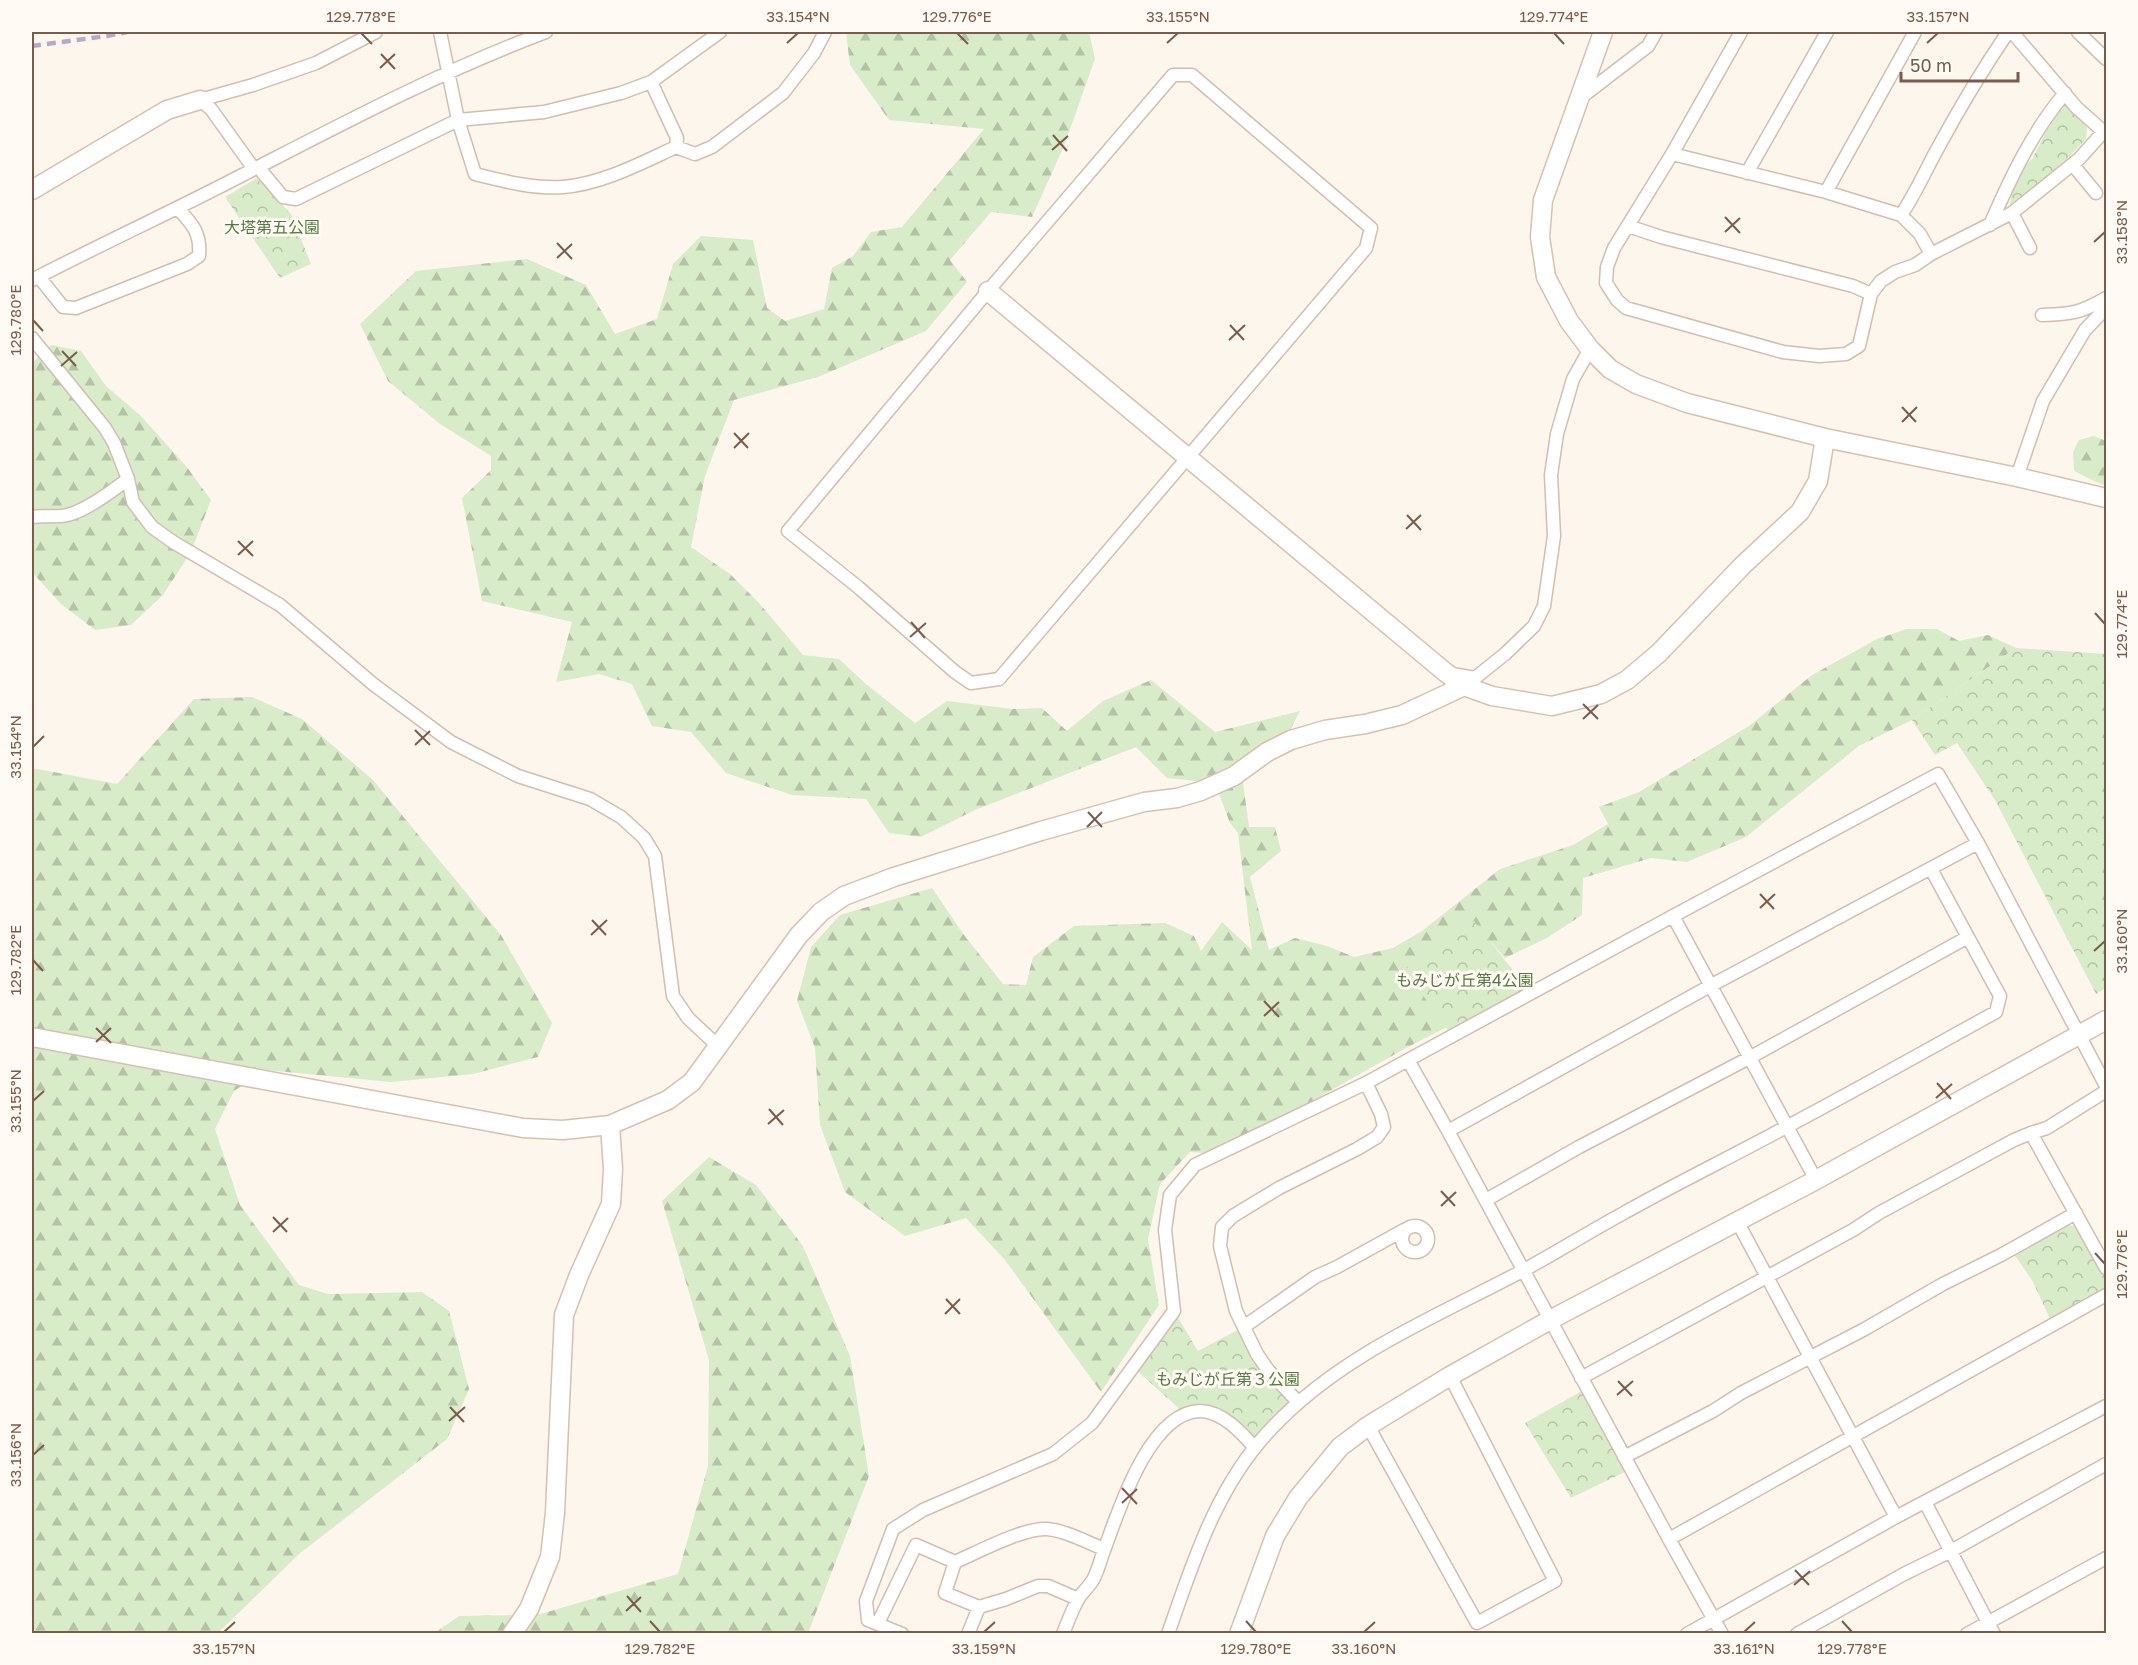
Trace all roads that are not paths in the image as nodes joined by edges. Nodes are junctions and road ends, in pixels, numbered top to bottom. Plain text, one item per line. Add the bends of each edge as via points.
1 (376, 32) edge
2 (440, 32) edge
3 (546, 32) edge
4 (720, 32) edge
5 (825, 32) edge
6 (1603, 32) edge
7 (1656, 32) edge
8 (1741, 32) edge
9 (1827, 32) edge
10 (1915, 32) edge
11 (2010, 32) edge
12 (2078, 32) edge
13 (2106, 58) edge
14 (448, 72) junction
15 (651, 82) junction
16 (2065, 93) junction
17 (200, 100) junction
18 (1577, 100) junction
19 (458, 120) junction
20 (2105, 130) edge
21 (676, 147) junction
22 (1672, 154) junction
23 (2073, 165) junction
24 (256, 168) junction
25 (1747, 173) junction
26 (32, 190) edge
27 (1826, 192) junction
28 (2096, 193) dead end
29 (178, 209) junction
30 (2012, 213) junction
31 (1901, 215) junction
32 (1990, 225) junction
33 (1628, 226) junction
34 (2030, 248) dead end
35 (1931, 254) junction
36 (35, 279) edge
37 (988, 291) junction
38 (1871, 294) junction
39 (2106, 298) edge
40 (2106, 308) edge
41 (2042, 315) dead end
42 (32, 338) edge
43 (1590, 349) junction
44 (1825, 438) junction
45 (1187, 457) junction
46 (2017, 477) junction
47 (128, 479) junction
48 (2106, 498) edge
49 (32, 517) edge
50 (1445, 672) junction
51 (1464, 686) junction
52 (1978, 843) junction
53 (1931, 869) junction
54 (1672, 915) junction
55 (1968, 937) junction
56 (1710, 986) junction
57 (2106, 1020) edge
58 (2081, 1035) junction
59 (32, 1037) edge
60 (718, 1046) junction
61 (1749, 1058) junction
62 (1408, 1060) junction
63 (1366, 1083) junction
64 (2106, 1086) edge
65 (2106, 1091) edge
66 (610, 1125) junction
67 (1787, 1127) junction
68 (1448, 1131) junction
69 (2031, 1133) junction
70 (1816, 1180) junction
71 (1486, 1200) junction
72 (2076, 1213) junction
73 (1737, 1221) junction
74 (1404, 1230) dead end
75 (2106, 1268) edge
76 (1523, 1270) junction
77 (1767, 1276) junction
78 (2106, 1295) edge
79 (1550, 1320) junction
80 (1245, 1326) junction
81 (1810, 1358) junction
82 (1450, 1376) junction
83 (1581, 1377) junction
84 (1298, 1402) junction
85 (2106, 1406) edge
86 (1368, 1426) junction
87 (1851, 1436) junction
88 (1256, 1448) junction
89 (1624, 1457) junction
90 (2106, 1464) edge
91 (1925, 1502) junction
92 (1896, 1517) junction
93 (1669, 1539) junction
94 (1104, 1549) junction
95 (1951, 1551) junction
96 (2106, 1558) edge
97 (955, 1562) junction
98 (1078, 1599) junction
99 (979, 1607) junction
100 (1714, 1618) junction
101 (1987, 1622) junction
102 (878, 1623) junction
103 (1480, 1628) edge
104 (512, 1634) edge
105 (902, 1634) edge
106 (968, 1634) edge
107 (1064, 1634) edge
108 (1168, 1634) edge
109 (1239, 1634) edge
110 (1687, 1634) edge
111 (1722, 1634) edge
112 (1797, 1634) edge
113 (1967, 1634) edge
114 (1994, 1634) edge

1 - 17 street via 316,63
2 - 14 street
3 - 14 street
4 - 15 street
5 - 21 street via 783,93 712,147 695,154
6 - 18 street
7 - 18 street via 1648,46
8 - 22 street
9 - 25 street
10 - 27 street
11 - 16 street
11 - 31 street via 1979,73
12 - 13 street
14 - 19 street
14 - 24 street
15 - 19 street via 544,112
15 - 21 street via 677,138
16 - 20 street
16 - 32 street via 2048,112 2010,179
17 - 24 street
17 - 26 street via 167,110
18 - 43 street via 1543,200 1540,237 1546,277 1569,321
19 - 21 street via 475,174 506,182 563,187 596,180
19 - 24 street via 296,199 283,197
20 - 23 street
22 - 25 street
22 - 33 street
23 - 28 street
23 - 30 street
24 - 29 street
25 - 27 street
27 - 31 street
29 - 36 street
29 - 36 street via 190,220 201,242 200,256 188,264 76,308 63,307
30 - 32 street
30 - 34 street
31 - 35 street via 1920,234
32 - 35 street
33 - 38 street
33 - 38 street via 1614,248 1606,283 1626,308 1783,352 1819,357 1846,354 1859,346
35 - 38 street via 1888,276
37 - 45 street
37 - 45 street via 1173,75 1192,75 1371,228 1366,248
37 - 45 street via 788,531 955,672 971,683 999,679
39 - 41 street via 2071,314
40 - 46 street via 2085,330 2043,401
42 - 47 street via 105,428
43 - 44 street via 1611,369 1636,384 1687,403
43 - 50 street via 1573,379 1557,434 1551,475 1554,536 1544,606 1534,626 1475,678
44 - 46 street
44 - 51 street via 1818,482 1800,512 1627,680 1601,694 1552,706 1492,696
45 - 50 street
46 - 48 street
47 - 49 street via 102,499 72,513
47 - 60 street via 134,502 153,527 280,605 373,684 451,742 518,776 590,799 621,817 644,838 655,856 672,996 688,1018
50 - 51 street
51 - 60 street via 1402,715 1291,740 1234,776 1201,791 1144,802 1041,831 844,896 799,935
52 - 53 street
52 - 54 street via 1938,774
52 - 58 street
53 - 55 street
53 - 56 street
54 - 56 street
54 - 62 street
55 - 61 street
55 - 67 street via 2000,996 1996,1012
56 - 61 street
56 - 68 street
57 - 58 street
58 - 64 street
58 - 70 street
59 - 66 street via 523,1128 563,1130
60 - 66 street via 692,1082 676,1094
61 - 67 street
61 - 71 street via 1579,1146
62 - 63 street
62 - 68 street
63 - 80 street via 1384,1127 1377,1137 1279,1188 1222,1227 1220,1246 1236,1311
63 - 102 street via 1195,1165 1170,1195 1166,1218 1174,1311 1092,1423 1053,1454 923,1510 893,1529 866,1601 868,1620
65 - 69 street via 2047,1128
66 - 104 street via 611,1204 564,1315 550,1557 529,1609
67 - 70 street
67 - 76 street
68 - 71 street
69 - 72 street
69 - 77 street
70 - 73 street
71 - 76 street
72 - 75 street
72 - 81 street
73 - 77 street
73 - 79 street
74 - 80 street via 1315,1277
76 - 79 street
76 - 84 street via 1360,1356
77 - 81 street
77 - 83 street
78 - 87 street
79 - 82 street
79 - 83 street
80 - 84 street via 1257,1354
81 - 87 street
81 - 89 street
82 - 86 street
82 - 103 street via 1555,1581
83 - 89 street
84 - 88 street
85 - 91 street
86 - 103 street
86 - 109 street via 1340,1447 1298,1498 1275,1536
87 - 92 street
87 - 93 street
88 - 94 street via 1220,1416 1201,1411 1185,1414 1165,1427 1124,1497
88 - 108 street via 1220,1503 1196,1553
89 - 93 street
90 - 95 street
91 - 92 street
91 - 95 street
92 - 100 street
93 - 100 street
94 - 97 street via 1045,1528
94 - 98 street via 1094,1579
95 - 101 street
95 - 112 street
96 - 101 street
97 - 99 street via 945,1593
97 - 102 street via 916,1545
98 - 99 street via 1048,1586 1038,1586
98 - 107 street
99 - 106 street
100 - 110 street
100 - 111 street
101 - 113 street
101 - 114 street
102 - 105 street

